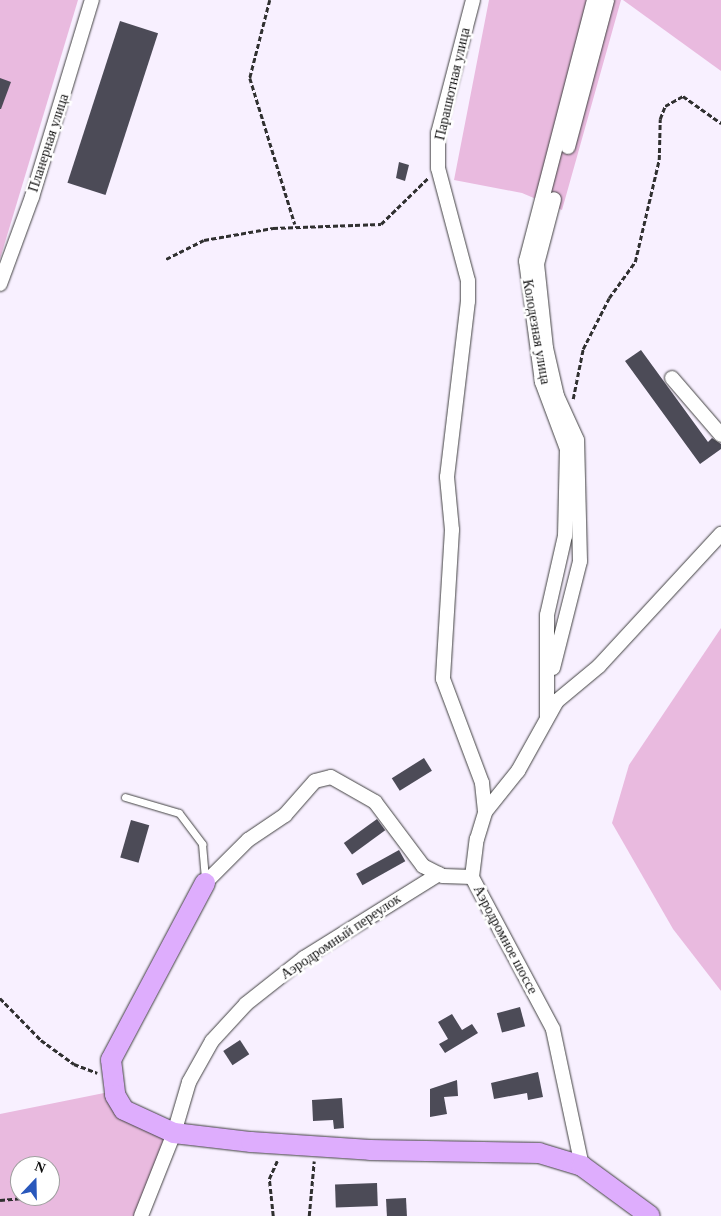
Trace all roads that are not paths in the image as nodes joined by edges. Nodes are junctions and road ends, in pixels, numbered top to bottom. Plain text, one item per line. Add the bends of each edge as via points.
1 (92, 0) edge
2 (473, 0) edge
3 (594, 0) edge
4 (607, 0) edge
5 (0, 284) edge
6 (672, 378) dead end
7 (721, 435) edge
8 (721, 534) edge
9 (557, 701) junction
10 (547, 726) junction
11 (125, 797) dead end
12 (485, 812) junction
13 (439, 874) junction
14 (472, 877) junction
15 (205, 883) junction
16 (174, 1133) junction
17 (582, 1166) junction
18 (141, 1216) edge
19 (650, 1216) edge

1 - 5 street, Планерная улица via 32,197
2 - 12 street, Парашютная улица via 438,133 438,168 468,281 447,477 452,530 443,679 482,783
3 - 10 street, Колодезная улица via 526,262 542,382 567,450 566,536 547,615
4 - 9 street, Колодезная улица via 537,264 546,348 558,396 577,440 580,561 552,667
6 - 7 street
8 - 9 street, Аэродромное шоссе via 599,666
9 - 10 street, Аэродромное шоссе
10 - 12 street, Аэродромное шоссе
11 - 15 lane via 179,813 202,844
12 - 14 street, Аэродромное шоссе
13 - 14 street
13 - 15 street via 423,866 375,802 331,777 309,786 285,815 248,840
13 - 16 street, Аэродромный переулок via 304,958 246,1004 212,1041 189,1082
14 - 17 street, Аэродромное шоссе via 553,1030
15 - 16 street via 118,1044 110,1078 124,1110
16 - 17 street via 333,1148 508,1150 539,1153
16 - 18 street, Аэродромный переулок
17 - 19 street

